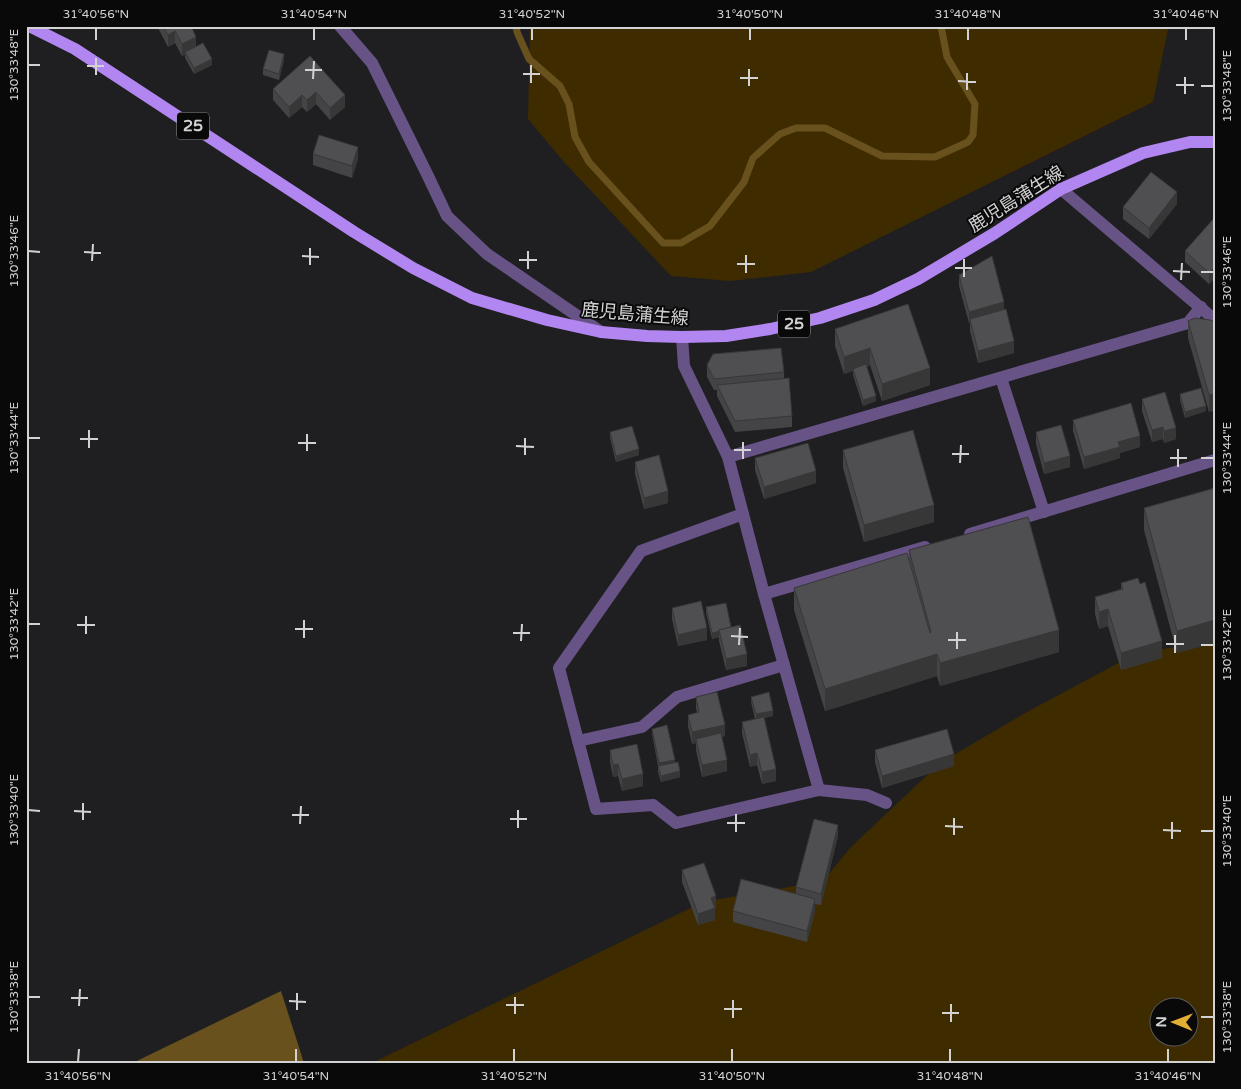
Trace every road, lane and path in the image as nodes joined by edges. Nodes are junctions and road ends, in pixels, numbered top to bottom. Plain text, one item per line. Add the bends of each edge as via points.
1 (28, 26) edge
2 (340, 26) edge
3 (1215, 142) edge
4 (1061, 189) junction
5 (1201, 307) junction
6 (1215, 320) edge
7 (601, 332) junction
8 (682, 337) junction
9 (1001, 378) junction
10 (728, 457) junction
11 (1215, 460) edge
12 (1044, 512) junction
13 (743, 514) junction
14 (960, 536) edge
15 (932, 545) edge
16 (764, 594) junction
17 (784, 665) junction
18 (578, 741) junction
19 (819, 790) junction
20 (886, 803) dead end

1 - 7 main road, 鹿児島蒲生線 / 25 via 74,49 413,268 472,298
2 - 7 street via 372,63 446,216 487,254
3 - 4 main road, 鹿児島蒲生線 / 25 via 1190,142 1143,153
4 - 5 street
4 - 8 main road, 鹿児島蒲生線 / 25 via 918,279 874,300 820,318 770,329 726,336
5 - 6 street
5 - 9 street via 1188,323
7 - 8 main road, 鹿児島蒲生線 / 25
8 - 10 street via 684,366
9 - 10 street
9 - 12 street
10 - 13 street
11 - 12 street
12 - 14 street
13 - 16 street
13 - 18 street via 641,551 559,668
15 - 16 street
16 - 17 street
17 - 18 street via 677,697 642,727
17 - 19 street
18 - 19 street via 596,809 653,805 676,823
19 - 20 street via 867,795

